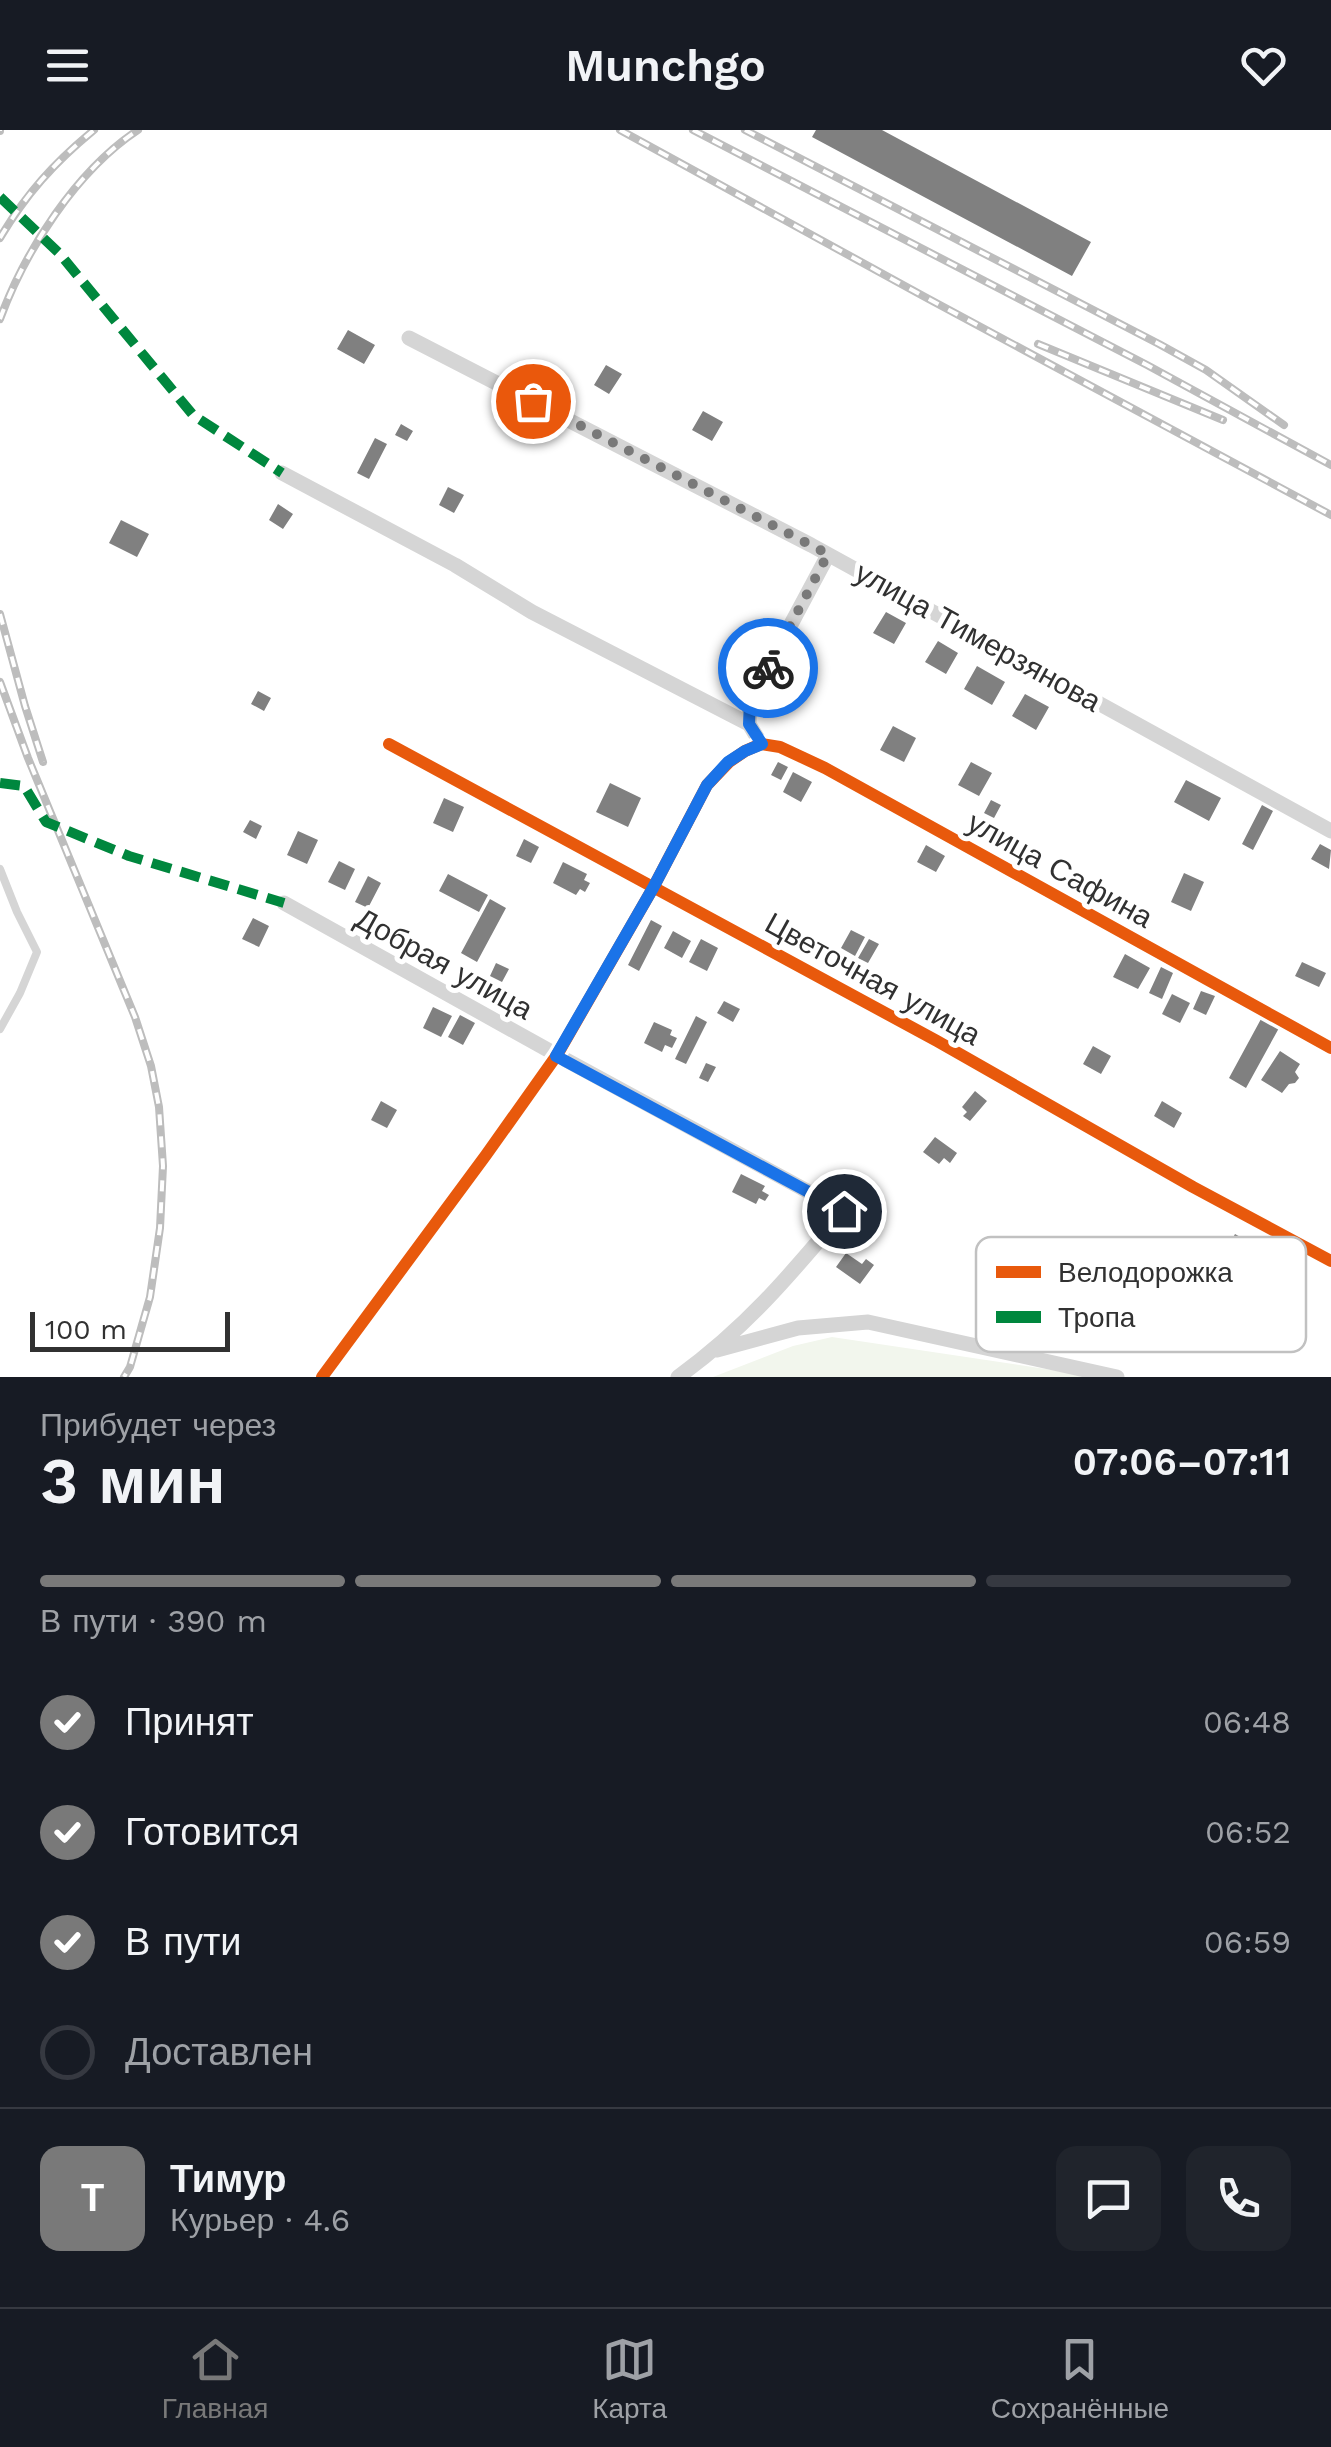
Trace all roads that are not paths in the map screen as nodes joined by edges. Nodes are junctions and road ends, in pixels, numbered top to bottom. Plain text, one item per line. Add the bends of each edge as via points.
1 (410, 338) dead end
2 (282, 473) dead end
3 (828, 554) junction
4 (749, 724) junction
5 (388, 744) dead end
6 (762, 744) junction
7 (1331, 831) edge
8 (0, 868) edge
9 (653, 888) junction
10 (284, 904) dead end
11 (0, 1030) edge
12 (1331, 1048) edge
13 (556, 1056) junction
14 (1287, 1237) edge
15 (1306, 1247) edge
16 (1331, 1261) edge
17 (976, 1346) edge
18 (714, 1352) junction
19 (1004, 1352) edge
20 (322, 1377) edge
21 (678, 1377) edge
22 (1117, 1377) edge

1 - 3 street, улица Тимерзянова
2 - 4 street
3 - 4 street via 750,701
3 - 7 street, улица Тимерзянова
4 - 6 street
5 - 9 street, Цветочная улица
6 - 9 street via 728,762 707,785
6 - 12 street, улица Сафина via 825,768
8 - 11 lane via 37,952
9 - 13 street
9 - 14 street, Цветочная улица
10 - 13 street, Добрая улица
13 - 18 street, Добрая улица via 844,1211
13 - 20 street
15 - 16 street, Цветочная улица
17 - 18 street via 868,1322 798,1328
18 - 21 street
19 - 22 street

